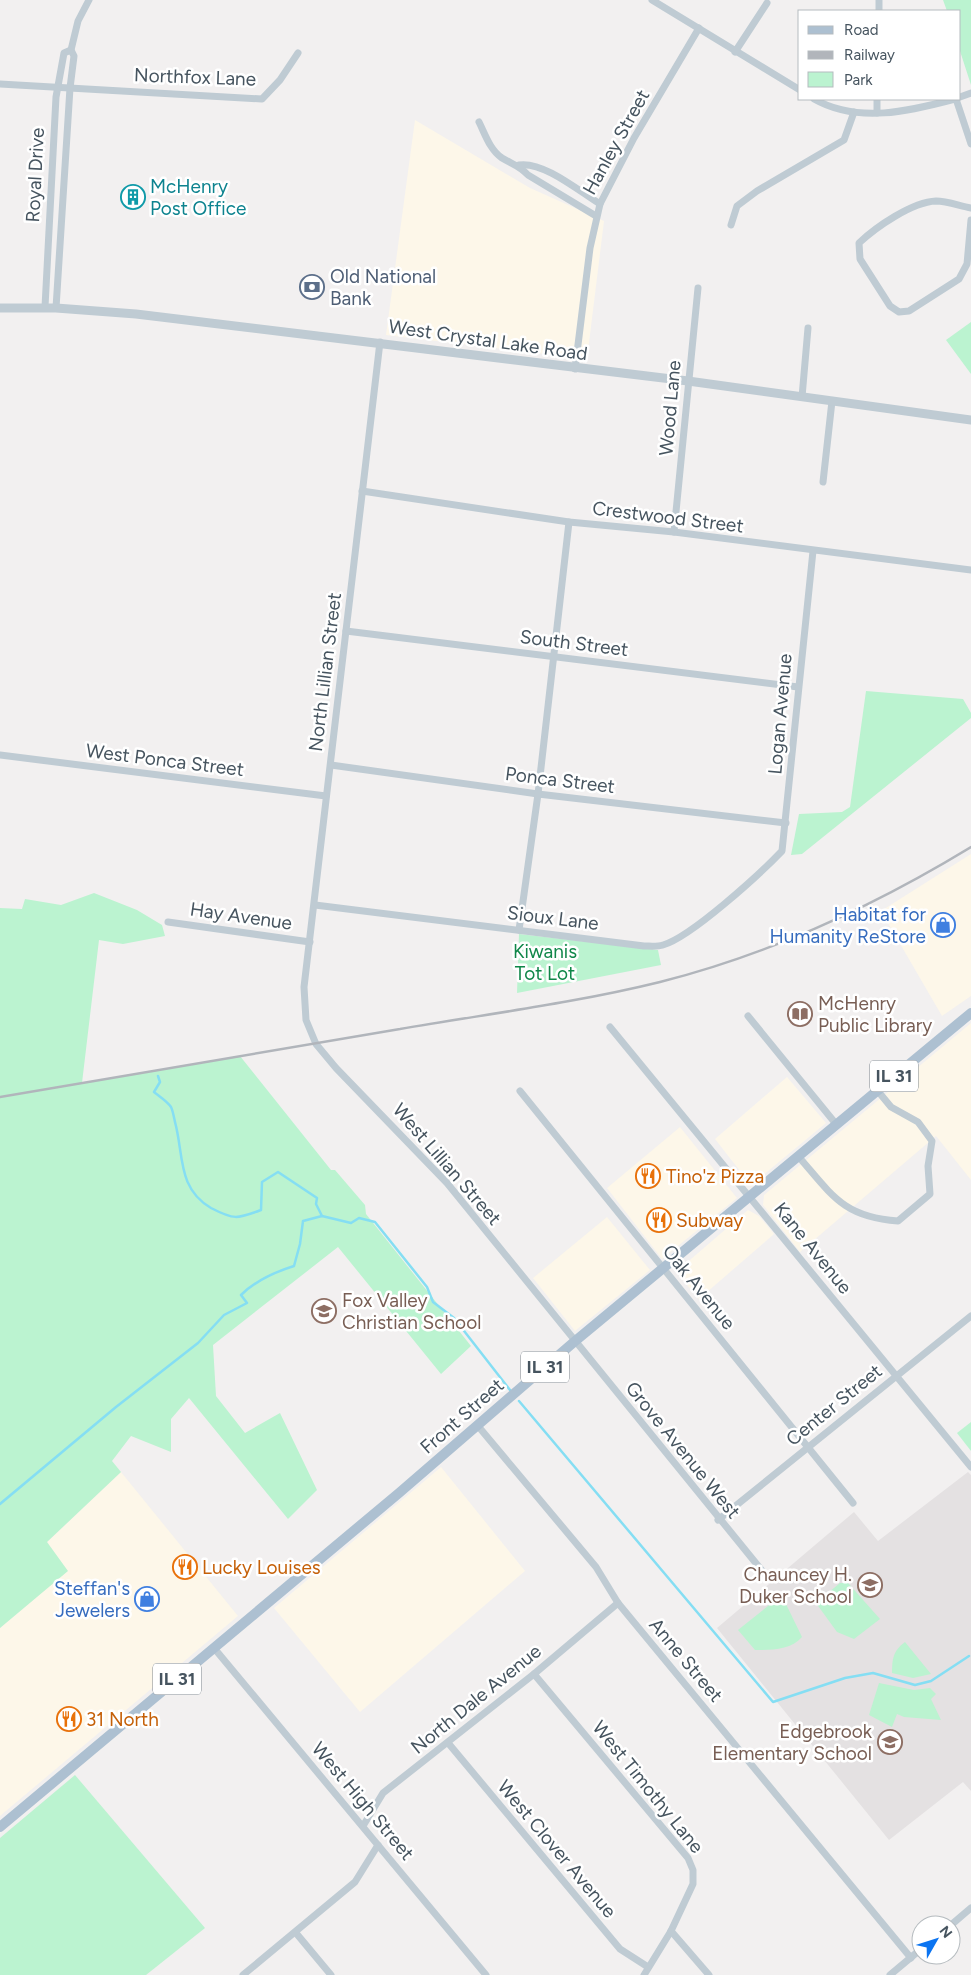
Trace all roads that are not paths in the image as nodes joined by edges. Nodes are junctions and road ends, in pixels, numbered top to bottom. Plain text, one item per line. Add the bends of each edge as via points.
1 (90, 0) edge
2 (652, 0) edge
3 (767, 4) dead end
4 (700, 28) junction
5 (71, 50) junction
6 (735, 52) junction
7 (298, 53) dead end
8 (0, 84) edge
9 (57, 87) junction
10 (70, 88) junction
11 (798, 89) edge
12 (817, 100) edge
13 (877, 100) edge
14 (951, 100) edge
15 (955, 100) edge
16 (854, 112) junction
17 (877, 113) junction
18 (479, 122) dead end
19 (971, 144) edge
20 (519, 166) junction
21 (600, 204) junction
22 (971, 208) edge
23 (596, 216) junction
24 (971, 220) edge
25 (731, 225) dead end
26 (698, 288) dead end
27 (45, 307) junction
28 (0, 308) edge
29 (56, 308) junction
30 (808, 328) dead end
31 (380, 342) junction
32 (576, 369) junction
33 (688, 381) junction
34 (802, 397) junction
35 (832, 402) junction
36 (971, 420) edge
37 (823, 482) dead end
38 (362, 491) junction
39 (569, 522) junction
40 (674, 532) junction
41 (813, 551) junction
42 (971, 570) edge
43 (346, 631) junction
44 (553, 656) junction
45 (798, 687) junction
46 (0, 756) edge
47 (331, 766) junction
48 (538, 794) junction
49 (326, 796) junction
50 (786, 823) junction
51 (762, 871) joint
52 (315, 905) junction
53 (168, 922) dead end
54 (520, 930) junction
55 (310, 942) junction
56 (304, 1005) joint
57 (971, 1013) edge
58 (748, 1016) dead end
59 (610, 1027) dead end
60 (877, 1090) junction
61 (520, 1091) dead end
62 (836, 1124) junction
63 (798, 1156) junction
64 (749, 1197) junction
65 (663, 1268) junction
66 (971, 1316) edge
67 (574, 1342) junction
68 (896, 1376) junction
69 (478, 1426) junction
70 (808, 1448) junction
71 (971, 1467) edge
72 (853, 1503) dead end
73 (718, 1520) junction
74 (768, 1578) dead end
75 (618, 1603) junction
76 (214, 1648) junction
77 (534, 1674) junction
78 (448, 1744) junction
79 (363, 1826) junction
80 (0, 1827) edge
81 (378, 1845) junction
82 (971, 1908) edge
83 (961, 1916) edge
84 (671, 1931) junction
85 (296, 1932) junction
86 (911, 1958) joint
87 (648, 1967) junction
88 (242, 1975) edge
89 (331, 1975) edge
90 (486, 1975) edge
91 (644, 1975) edge
92 (709, 1975) edge
93 (890, 1975) edge

1 - 5 street, Royal Drive via 78,21
2 - 4 street
3 - 6 street
4 - 6 street
4 - 21 street, Hanley Street via 634,138
5 - 9 street, Royal Drive via 64,53
5 - 10 street, Royal Drive via 74,56
6 - 11 street
7 - 10 street, Northfox Lane via 262,99
8 - 9 street
9 - 10 street
9 - 27 street, Royal Drive
10 - 29 street, Royal Drive
12 - 16 street
13 - 17 street
14 - 17 street via 907,112
15 - 19 street
16 - 17 street
16 - 25 street via 844,140 737,206
18 - 20 street via 490,145 501,158
20 - 21 street via 528,164 542,168
20 - 23 street via 528,175
21 - 23 street, Hanley Street
22 - 24 street via 936,201 915,206 859,242 860,259 890,306 899,312 909,311 959,279 966,264
23 - 32 street, Hanley Street
26 - 33 street, Wood Lane
27 - 28 street, West Crystal Lake Road
27 - 29 street, West Crystal Lake Road
29 - 31 street, West Crystal Lake Road
30 - 34 street
31 - 32 street, West Crystal Lake Road
31 - 38 street, North Lillian Street
32 - 33 street, West Crystal Lake Road
33 - 34 street, West Crystal Lake Road
33 - 40 street, Wood Lane
34 - 35 street, West Crystal Lake Road
35 - 36 street, West Crystal Lake Road
35 - 37 street
38 - 39 street, Crestwood Street
38 - 43 street, North Lillian Street
39 - 40 street, Crestwood Street
39 - 44 street
40 - 41 street, Crestwood Street
41 - 42 street, Crestwood Street
41 - 45 street, Logan Avenue
43 - 44 street, South Street
43 - 47 street, North Lillian Street
44 - 45 street, South Street
44 - 48 street
45 - 50 street, Logan Avenue
46 - 49 street, West Ponca Street
47 - 48 street, Ponca Street
47 - 49 street, North Lillian Street
48 - 50 street, Ponca Street
48 - 54 street
49 - 52 street, North Lillian Street
50 - 51 street, Logan Avenue via 782,851
51 - 54 street, Sioux Lane via 688,932 663,945 644,946
52 - 54 street, Sioux Lane
52 - 55 street, North Lillian Street
53 - 55 street, Hay Avenue
55 - 56 street, North Lillian Street
56 - 67 street, West Lillian Street via 316,1044 447,1183
57 - 60 main road, Front Street / IL 31
58 - 62 street
59 - 64 street, Kane Avenue
60 - 62 main road, Front Street / IL 31
60 - 63 street via 891,1107 918,1122 932,1141 928,1166 930,1194 898,1221 873,1219 840,1204
61 - 65 street, Oak Avenue
62 - 63 main road, Front Street / IL 31
63 - 64 main road, Front Street / IL 31
64 - 65 main road, Front Street / IL 31
64 - 68 street, Kane Avenue
65 - 67 main road, Front Street / IL 31
65 - 70 street, Oak Avenue
66 - 68 street, Center Street
67 - 69 main road, Front Street / IL 31
67 - 73 street, Grove Avenue West
68 - 70 street, Center Street
68 - 71 street, Kane Avenue
69 - 75 street, Anne Street via 596,1566
69 - 76 main road, Front Street / IL 31
70 - 72 street, Oak Avenue
70 - 73 street, Center Street
73 - 74 street, Grove Avenue West
75 - 77 street, North Dale Avenue
75 - 86 street, Anne Street
76 - 79 street, West High Street
76 - 80 main road, Front Street / IL 31
77 - 78 street, North Dale Avenue
77 - 84 street, West Timothy Lane via 688,1858 693,1870 693,1884
78 - 79 street, North Dale Avenue via 383,1793
78 - 87 street, West Clover Avenue via 620,1949
79 - 81 street, West High Street
81 - 85 street via 355,1882
81 - 90 street, West High Street
82 - 83 street
84 - 87 street, West Timothy Lane
84 - 92 street
85 - 88 street
85 - 89 street
86 - 93 street
87 - 91 street, West Timothy Lane

